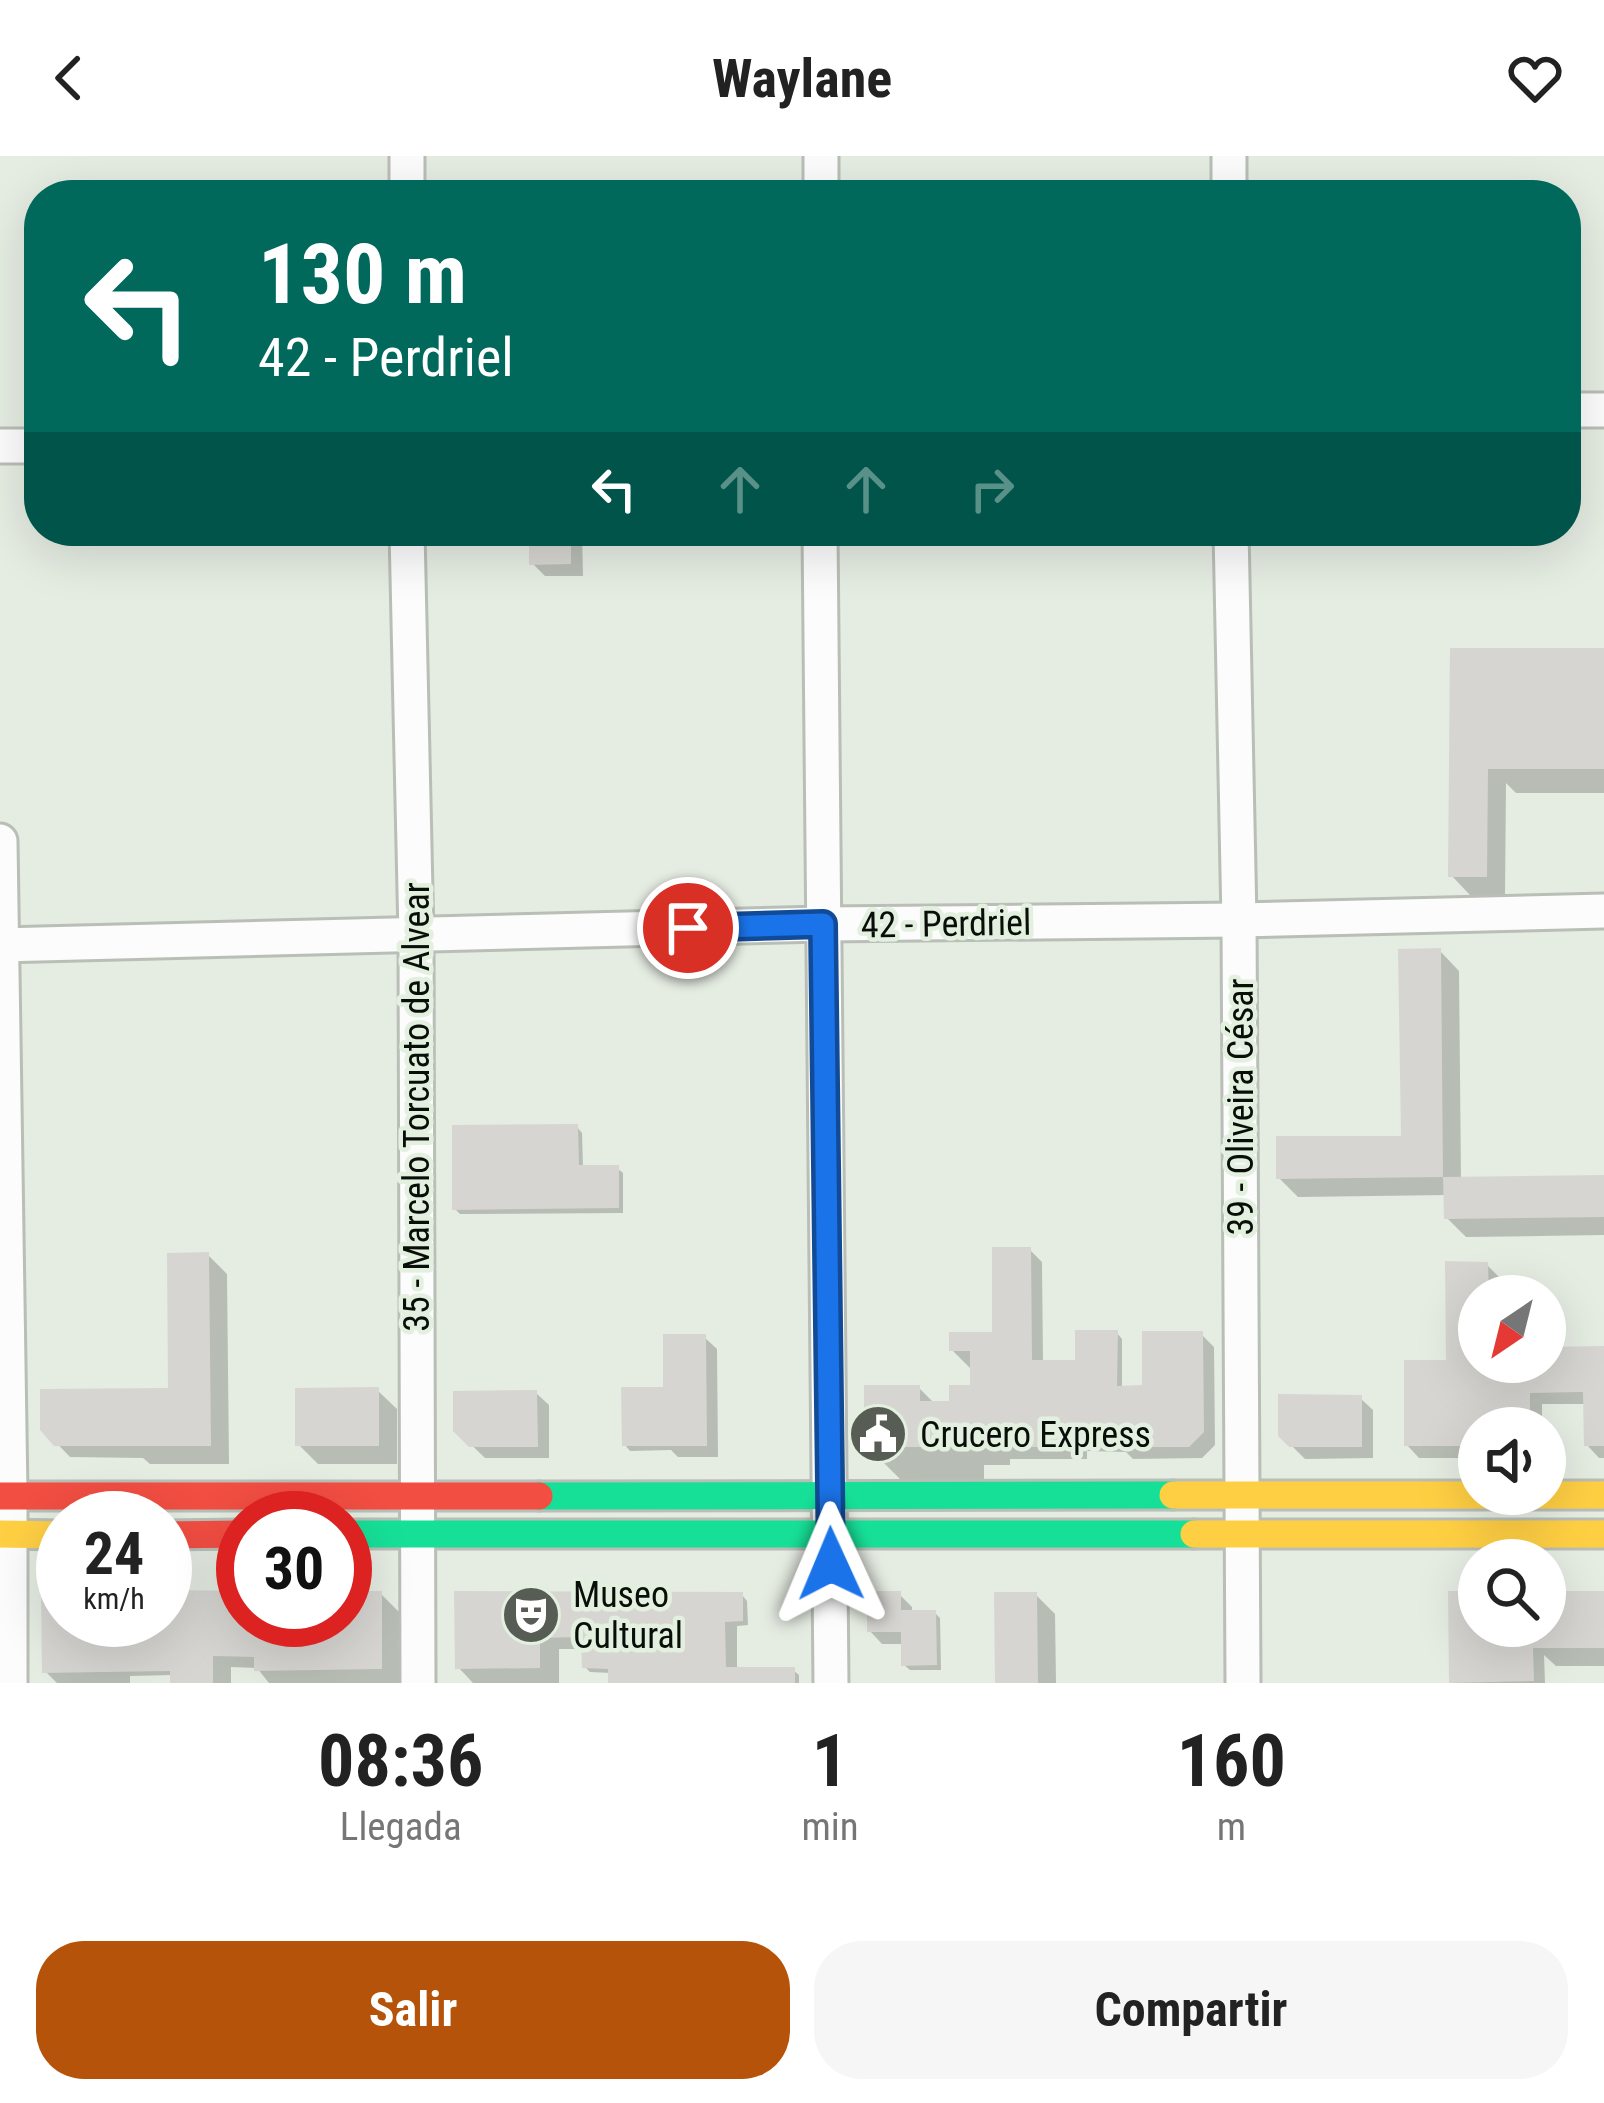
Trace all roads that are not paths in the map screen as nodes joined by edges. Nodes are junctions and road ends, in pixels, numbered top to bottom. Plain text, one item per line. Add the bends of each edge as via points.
1 (407, 546) edge
2 (820, 546) edge
3 (1231, 546) edge
4 (0, 841) edge
5 (1604, 911) edge
6 (1239, 920) junction
7 (823, 924) junction
8 (416, 936) junction
9 (1, 945) edge
10 (1241, 1495) junction
11 (5, 1496) edge
12 (416, 1496) junction
13 (830, 1496) junction
14 (1604, 1496) edge
15 (5, 1534) edge
16 (372, 1534) edge
17 (416, 1534) junction
18 (831, 1534) junction
19 (1242, 1534) junction
20 (1604, 1534) edge
21 (36, 1535) edge
22 (10, 1683) edge
23 (418, 1683) edge
24 (831, 1683) edge
25 (1243, 1683) edge

1 - 8 street, 35 - Marcelo Torcuato de Alvear
2 - 7 street
3 - 6 street, 39 - Oliveira César
4 - 9 street
5 - 6 street, 42 - Perdriel
6 - 7 street, 42 - Perdriel
6 - 10 street, 39 - Oliveira César
7 - 8 street, 42 - Perdriel
7 - 13 street
8 - 9 street, 42 - Perdriel
8 - 12 street, 35 - Marcelo Torcuato de Alvear
9 - 11 street
10 - 13 main road
10 - 14 main road
10 - 19 street, 39 - Oliveira César
11 - 12 main road
11 - 15 street
12 - 13 main road
12 - 17 street, 35 - Marcelo Torcuato de Alvear
13 - 18 street
15 - 21 main road
15 - 22 street
16 - 17 main road
17 - 18 main road
17 - 23 street, 35 - Marcelo Torcuato de Alvear
18 - 19 main road
18 - 24 street
19 - 20 main road
19 - 25 street, 39 - Oliveira César

